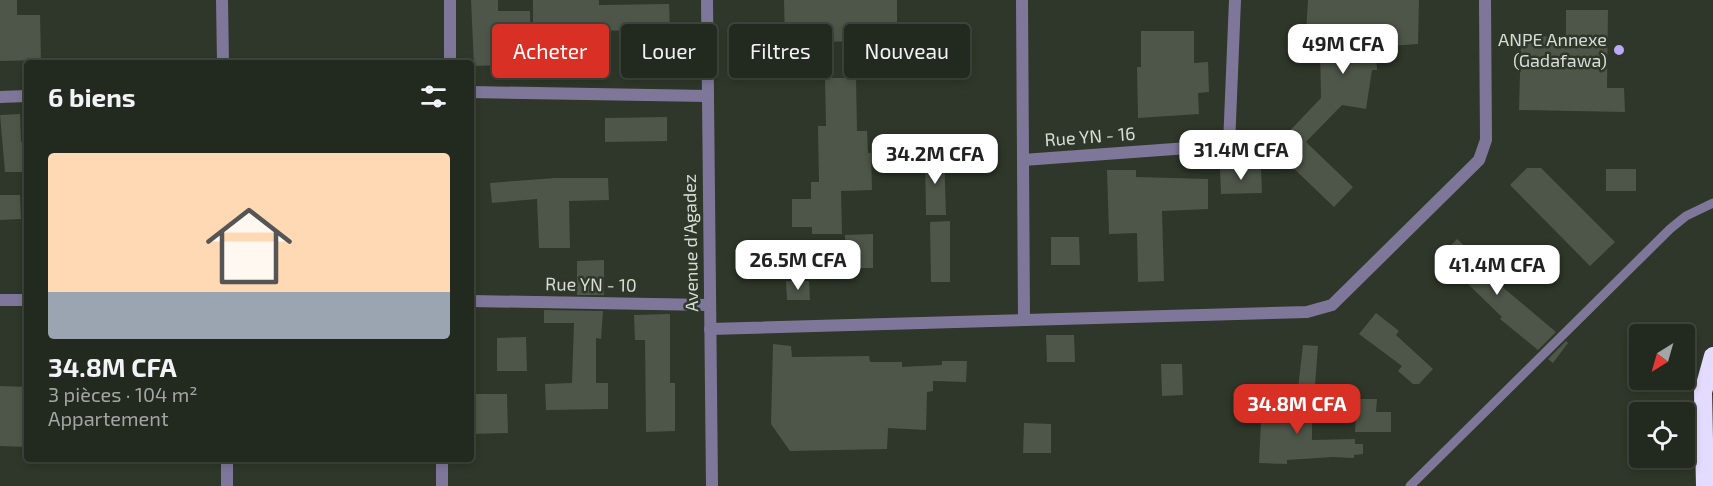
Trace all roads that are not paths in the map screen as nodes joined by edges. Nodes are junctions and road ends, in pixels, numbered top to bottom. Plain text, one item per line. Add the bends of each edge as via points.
1 (222, 0) edge
2 (450, 0) edge
3 (707, 0) edge
4 (1022, 0) edge
5 (1235, 0) edge
6 (1485, 0) edge
7 (223, 60) edge
8 (450, 60) edge
9 (474, 92) edge
10 (24, 96) edge
11 (708, 96) junction
12 (0, 97) edge
13 (1023, 160) junction
14 (1713, 203) edge
15 (0, 300) edge
16 (24, 300) edge
17 (474, 301) edge
18 (710, 305) junction
19 (1024, 320) junction
20 (710, 328) junction
21 (1713, 356) edge
22 (227, 462) edge
23 (442, 462) edge
24 (227, 486) edge
25 (442, 486) edge
26 (712, 486) edge
27 (1410, 486) edge
28 (1705, 486) edge

1 - 7 street
2 - 8 street
3 - 11 street, Avenue d'Agadez
4 - 13 street
5 - 13 street, Rue YN - 16 via 1229,145
6 - 19 street via 1483,152 1332,305 1306,312
9 - 11 street
10 - 12 street
11 - 18 street, Avenue d'Agadez
13 - 19 street
14 - 27 lane via 1670,229
15 - 16 street
17 - 18 street, Rue YN - 10
18 - 20 street, Avenue d'Agadez
19 - 20 street
20 - 26 street, Avenue d'Agadez
21 - 28 highway via 1703,392
22 - 24 street
23 - 25 street

